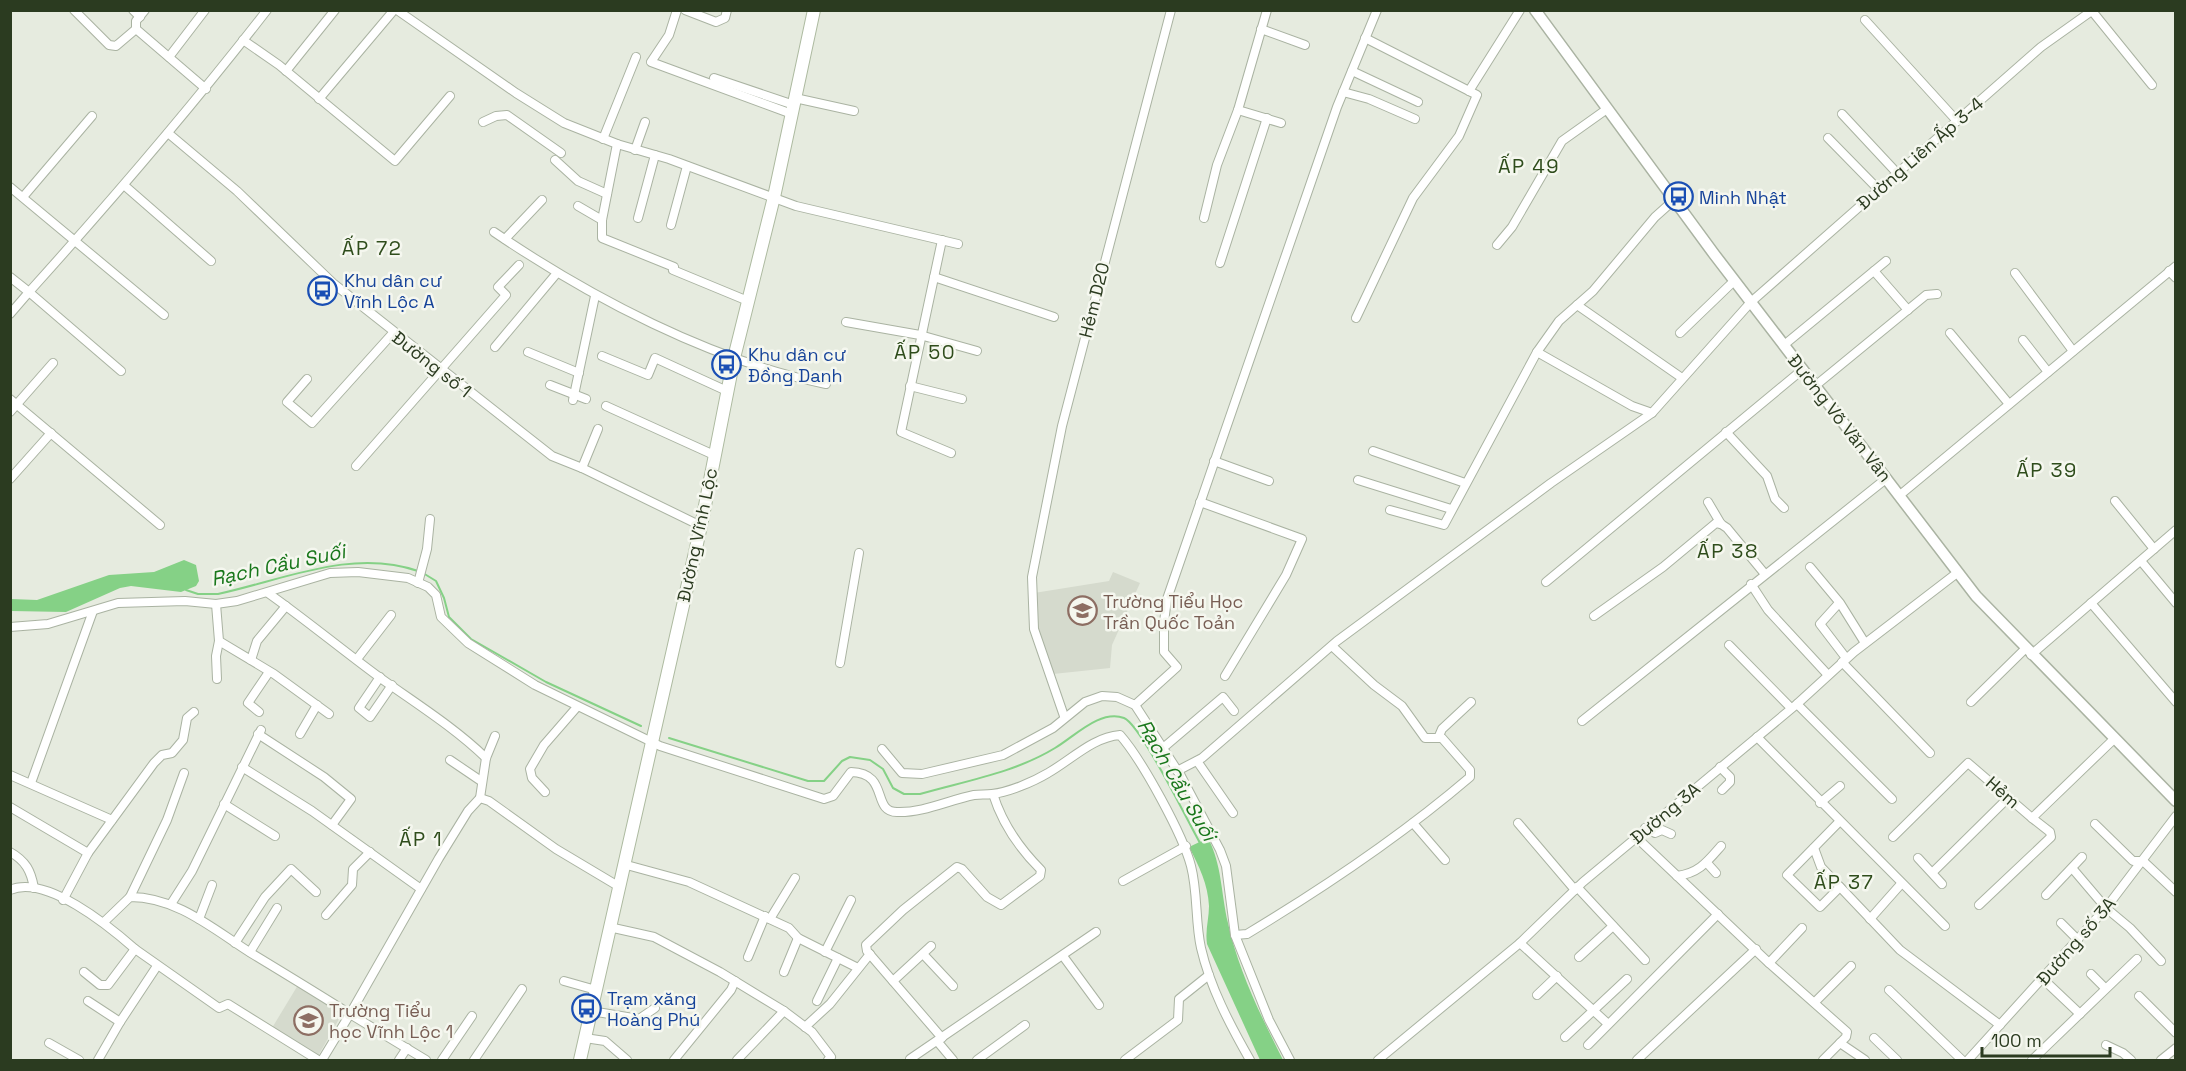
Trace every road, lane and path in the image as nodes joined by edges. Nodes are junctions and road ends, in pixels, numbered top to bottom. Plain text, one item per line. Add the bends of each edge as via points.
1 (74, 10) edge
2 (205, 10) edge
3 (267, 10) edge
4 (335, 10) edge
5 (395, 10) edge
6 (677, 10) edge
7 (685, 10) edge
8 (727, 10) edge
9 (814, 10) edge
10 (1171, 10) edge
11 (1267, 10) edge
12 (1377, 10) edge
13 (1520, 10) edge
14 (1535, 10) edge
15 (2093, 11) edge
16 (139, 13) edge
17 (1865, 20) dead end
18 (136, 28) junction
19 (1261, 29) junction
20 (1365, 38) junction
21 (243, 40) junction
22 (1305, 45) dead end
23 (169, 57) junction
24 (636, 57) dead end
25 (286, 71) junction
26 (1352, 71) junction
27 (714, 78) dead end
28 (2152, 85) dead end
29 (206, 89) junction
30 (1469, 91) junction
31 (1343, 92) junction
32 (450, 96) dead end
33 (319, 99) junction
34 (1418, 102) dead end
35 (794, 106) junction
36 (1607, 109) junction
37 (1238, 110) junction
38 (854, 111) dead end
39 (1842, 114) dead end
40 (92, 116) dead end
41 (1267, 118) junction
42 (1414, 119) dead end
43 (1957, 121) junction
44 (483, 122) dead end
45 (645, 122) dead end
46 (1281, 123) dead end
47 (168, 134) junction
48 (1828, 138) dead end
49 (603, 139) junction
50 (617, 144) junction
51 (635, 150) junction
52 (655, 156) junction
53 (687, 166) junction
54 (1897, 173) junction
55 (125, 186) junction
56 (10, 187) edge
57 (1878, 189) junction
58 (607, 194) junction
59 (23, 197) junction
60 (774, 197) junction
61 (542, 200) dead end
62 (1674, 200) junction
63 (578, 206) dead end
64 (638, 218) dead end
65 (1204, 218) dead end
66 (602, 220) junction
67 (671, 225) dead end
68 (494, 232) dead end
69 (505, 239) junction
70 (942, 240) junction
71 (75, 241) junction
72 (958, 244) dead end
73 (1497, 245) dead end
74 (211, 261) dead end
75 (1887, 261) dead end
76 (1220, 263) dead end
77 (519, 265) dead end
78 (1874, 271) junction
79 (2173, 272) edge
80 (557, 273) junction
81 (2015, 273) dead end
82 (10, 277) edge
83 (934, 277) junction
84 (1734, 281) junction
85 (29, 292) junction
86 (1937, 294) dead end
87 (595, 296) junction
88 (748, 301) junction
89 (1751, 302) junction
90 (1578, 305) junction
91 (1908, 310) junction
92 (10, 314) edge
93 (164, 315) dead end
94 (1054, 316) dead end
95 (1356, 318) dead end
96 (846, 322) dead end
97 (393, 333) junction
98 (1680, 333) dead end
99 (1950, 333) dead end
100 (920, 335) junction
101 (2023, 340) dead end
102 (1784, 345) junction
103 (495, 347) dead end
104 (977, 351) dead end
105 (2073, 351) junction
106 (528, 352) dead end
107 (1537, 352) junction
108 (602, 356) dead end
109 (734, 358) junction
110 (53, 363) dead end
111 (440, 370) junction
112 (1802, 370) junction
113 (121, 371) dead end
114 (2048, 372) junction
115 (579, 373) junction
116 (1682, 378) junction
117 (307, 379) dead end
118 (826, 384) dead end
119 (550, 385) dead end
120 (910, 386) junction
121 (1815, 386) junction
122 (727, 391) junction
123 (573, 397) junction
124 (586, 399) dead end
125 (962, 399) dead end
126 (14, 402) edge
127 (2009, 404) junction
128 (606, 406) dead end
129 (10, 412) edge
130 (1652, 414) junction
131 (598, 429) dead end
132 (1726, 432) junction
133 (51, 433) junction
134 (1373, 452) dead end
135 (951, 453) dead end
136 (714, 455) junction
137 (1214, 461) junction
138 (356, 466) dead end
139 (582, 468) junction
140 (1887, 478) junction
141 (10, 479) edge
142 (1358, 480) dead end
143 (1269, 481) dead end
144 (1465, 483) junction
145 (1900, 495) junction
146 (2115, 501) dead end
147 (1200, 502) junction
148 (1708, 502) dead end
149 (1784, 508) dead end
150 (1451, 509) junction
151 (1390, 510) dead end
152 (430, 519) dead end
153 (1720, 524) junction
154 (160, 525) dead end
155 (700, 526) junction
156 (2175, 530) edge
157 (2154, 549) junction
158 (859, 553) dead end
159 (2141, 561) junction
160 (1810, 567) dead end
161 (1764, 573) junction
162 (1957, 573) junction
163 (419, 579) junction
164 (1546, 582) dead end
165 (1751, 584) junction
166 (268, 593) junction
167 (1839, 603) junction
168 (2091, 603) junction
169 (2175, 603) edge
170 (216, 604) junction
171 (286, 606) junction
172 (93, 611) junction
173 (391, 615) dead end
174 (1594, 616) dead end
175 (10, 627) edge
176 (219, 641) junction
177 (1865, 643) junction
178 (1729, 645) dead end
179 (1332, 646) junction
180 (2028, 652) junction
181 (357, 659) junction
182 (250, 660) junction
183 (1844, 660) junction
184 (840, 663) dead end
185 (269, 672) junction
186 (1828, 675) junction
187 (1225, 676) dead end
188 (380, 677) junction
189 (217, 679) dead end
190 (392, 685) junction
191 (1471, 702) dead end
192 (1971, 702) dead end
193 (2175, 702) edge
194 (317, 705) junction
195 (1135, 705) junction
196 (1794, 706) junction
197 (578, 707) junction
198 (1234, 711) dead end
199 (194, 712) dead end
200 (259, 712) dead end
201 (329, 714) dead end
202 (1064, 717) junction
203 (1582, 721) dead end
204 (300, 734) dead end
205 (495, 736) dead end
206 (1439, 736) junction
207 (1757, 737) junction
208 (2114, 739) junction
209 (652, 742) junction
210 (1163, 748) junction
211 (882, 749) dead end
212 (1930, 753) dead end
213 (486, 758) junction
214 (450, 760) dead end
215 (1197, 761) junction
216 (1720, 766) junction
217 (242, 767) junction
218 (1178, 771) junction
219 (184, 773) dead end
220 (10, 776) edge
221 (481, 781) junction
222 (31, 783) junction
223 (1840, 786) dead end
224 (1722, 789) dead end
225 (545, 792) dead end
226 (993, 794) junction
227 (480, 798) junction
228 (1892, 798) dead end
229 (2008, 798) junction
230 (2175, 801) edge
231 (1820, 803) junction
232 (224, 804) junction
233 (10, 807) edge
234 (1233, 813) dead end
235 (2175, 816) edge
236 (2032, 818) junction
237 (112, 820) junction
238 (1839, 822) junction
239 (1413, 823) junction
240 (1518, 824) dead end
241 (2095, 824) dead end
242 (332, 825) junction
243 (1645, 828) junction
244 (1671, 834) dead end
245 (275, 836) dead end
246 (1636, 837) junction
247 (1893, 837) dead end
248 (1185, 846) junction
249 (1720, 846) dead end
250 (1814, 848) junction
251 (10, 852) edge
252 (370, 852) junction
253 (88, 853) junction
254 (2082, 857) dead end
255 (1918, 858) dead end
256 (1445, 860) dead end
257 (2143, 861) junction
258 (1707, 863) junction
259 (623, 864) junction
260 (2072, 868) junction
261 (1933, 872) junction
262 (1716, 873) dead end
263 (1677, 876) junction
264 (795, 878) dead end
265 (1123, 881) dead end
266 (1901, 884) junction
267 (1942, 884) dead end
268 (212, 885) dead end
269 (618, 886) junction
270 (1840, 887) junction
271 (34, 888) junction
272 (421, 889) junction
273 (1576, 889) junction
274 (10, 890) edge
275 (316, 892) dead end
276 (2175, 892) edge
277 (2046, 895) dead end
278 (130, 897) junction
279 (63, 900) junction
280 (851, 900) dead end
281 (171, 904) junction
282 (1979, 905) dead end
283 (277, 908) dead end
284 (2106, 908) junction
285 (1718, 914) junction
286 (326, 915) dead end
287 (767, 918) junction
288 (199, 919) junction
289 (1870, 919) junction
290 (104, 922) junction
291 (2061, 923) dead end
292 (1613, 926) junction
293 (1945, 926) dead end
294 (609, 927) junction
295 (1802, 928) dead end
296 (1096, 932) dead end
297 (1235, 935) junction
298 (798, 938) junction
299 (2078, 940) junction
300 (235, 943) junction
301 (1520, 943) junction
302 (931, 946) dead end
303 (135, 949) junction
304 (1756, 949) junction
305 (250, 952) junction
306 (825, 952) junction
307 (870, 954) junction
308 (923, 954) junction
309 (1063, 956) junction
310 (748, 957) dead end
311 (1579, 957) dead end
312 (838, 958) junction
313 (2137, 959) dead end
314 (1645, 960) dead end
315 (2161, 961) dead end
316 (1769, 963) junction
317 (157, 966) junction
318 (1851, 966) dead end
319 (858, 968) junction
320 (84, 972) dead end
321 (784, 972) dead end
322 (2091, 974) dead end
323 (1209, 975) junction
324 (1557, 976) junction
325 (1627, 979) dead end
326 (2043, 979) junction
327 (564, 981) dead end
328 (735, 981) junction
329 (893, 981) junction
330 (953, 986) dead end
331 (2105, 988) junction
332 (522, 989) dead end
333 (596, 990) junction
334 (1888, 990) dead end
335 (1537, 995) dead end
336 (2139, 996) dead end
337 (88, 1001) dead end
338 (817, 1001) dead end
339 (1815, 1002) junction
340 (1099, 1005) dead end
341 (655, 1008) dead end
342 (1593, 1010) junction
343 (591, 1011) junction
344 (784, 1011) junction
345 (350, 1014) junction
346 (2080, 1014) junction
347 (472, 1016) dead end
348 (120, 1022) junction
349 (1607, 1023) junction
350 (1025, 1025) dead end
351 (2000, 1025) junction
352 (805, 1027) junction
353 (2175, 1033) edge
354 (1565, 1037) dead end
355 (585, 1038) junction
356 (1874, 1038) dead end
357 (940, 1040) junction
358 (49, 1043) dead end
359 (1840, 1043) junction
360 (1588, 1045) dead end
361 (2106, 1045) dead end
362 (407, 1048) junction
363 (2175, 1048) edge
364 (910, 1059) edge
365 (1827, 1059) edge
366 (79, 1060) edge
367 (98, 1060) edge
368 (320, 1060) edge
369 (399, 1060) edge
370 (424, 1060) edge
371 (442, 1060) edge
372 (474, 1060) edge
373 (580, 1060) edge
374 (627, 1060) edge
375 (674, 1060) edge
376 (737, 1060) edge
377 (828, 1060) edge
378 (953, 1060) edge
379 (977, 1060) edge
380 (1125, 1060) edge
381 (1250, 1060) edge
382 (1290, 1060) edge
383 (1378, 1060) edge
384 (1637, 1060) edge
385 (1865, 1060) edge
386 (1897, 1060) edge
387 (1962, 1060) edge
388 (1968, 1060) edge
389 (2032, 1060) edge
390 (2131, 1060) edge
391 (2160, 1060) edge

1 - 18 street via 109,45 116,46
2 - 23 street
3 - 21 street
4 - 25 street
5 - 33 street
5 - 49 street via 525,99 564,123
6 - 35 street via 669,35 651,62
7 - 8 street via 716,22 725,18
9 - 35 main road, Đường Vĩnh Lộc
10 - 202 street, Hẻm D20 via 1062,426 1037,545 1031,592 1034,629
11 - 19 street
12 - 20 street
13 - 30 street
14 - 36 street, Đường Võ Văn Vân
15 - 28 street
15 - 43 street, Đường Liên Ấp 3-4 via 2041,47
16 - 18 street
17 - 43 street
18 - 23 street
19 - 22 street
19 - 37 street
20 - 26 street
20 - 30 street
21 - 25 street
21 - 29 street
23 - 29 street
24 - 49 street
25 - 33 street
26 - 31 street
26 - 34 street
27 - 35 street
29 - 47 street
30 - 95 street via 1477,95 1466,123 1413,198
31 - 42 street
31 - 137 street
32 - 33 street via 395,161
35 - 38 street
35 - 60 main road, Đường Vĩnh Lộc
36 - 62 street, Đường Võ Văn Vân
36 - 73 street via 1562,141 1512,227
37 - 41 street
37 - 65 street via 1217,165
39 - 54 street
40 - 59 street
41 - 46 street
41 - 76 street
43 - 54 street, Đường Liên Ấp 3-4
44 - 58 street via 507,116 558,157 578,181
45 - 51 street
47 - 55 street
47 - 97 street, Đường số 1 via 237,190 334,284
48 - 57 street
49 - 50 street
50 - 51 street
50 - 58 street
51 - 52 street
52 - 53 street
52 - 64 street
53 - 60 street
53 - 67 street
54 - 57 street, Đường Liên Ấp 3-4
55 - 71 street
55 - 74 street
56 - 59 street
57 - 89 street, Đường Liên Ấp 3-4
58 - 66 street
59 - 71 street
60 - 70 street via 796,206
60 - 88 main road, Đường Vĩnh Lộc
61 - 69 street
62 - 84 street, Đường Võ Văn Vân
62 - 90 street
63 - 66 street
66 - 88 street via 602,238
68 - 69 street
69 - 80 street
70 - 72 street
70 - 83 street
71 - 85 street
71 - 93 street
75 - 78 street
77 - 111 street via 498,287 506,295
78 - 91 street
78 - 102 street
79 - 105 street
80 - 87 street
80 - 103 street
81 - 105 street
82 - 85 street
83 - 94 street
83 - 100 street
84 - 89 street, Đường Võ Văn Vân
84 - 98 street
85 - 92 street
85 - 113 street
86 - 91 street via 1926,295
87 - 109 street
87 - 115 street
88 - 109 main road, Đường Vĩnh Lộc
89 - 102 street, Đường Võ Văn Vân
89 - 116 street, Đường Liên Ấp 3-4
90 - 107 street via 1559,321
90 - 116 street
91 - 121 street
96 - 100 street
97 - 111 street, Đường số 1
97 - 117 street via 312,423 287,402
99 - 127 street
100 - 104 street
100 - 120 street
101 - 114 street
102 - 112 street, Đường Võ Văn Vân
105 - 114 street
106 - 115 street
107 - 130 street
107 - 144 street
108 - 122 street via 648,375 655,358
109 - 118 street
109 - 122 main road, Đường Vĩnh Lộc
110 - 126 street
111 - 138 street
111 - 139 street, Đường số 1 via 552,456
112 - 121 street, Đường Võ Văn Vân
112 - 132 street
114 - 127 street
115 - 123 street
116 - 130 street, Đường Liên Ấp 3-4
119 - 123 street
120 - 125 street
120 - 135 street via 901,432
121 - 140 street, Đường Võ Văn Vân
122 - 136 main road, Đường Vĩnh Lộc
123 - 124 street
126 - 129 street
126 - 133 street
127 - 145 street
128 - 136 street
130 - 179 street, Đường Liên Ấp 3-4 via 1551,483
131 - 139 street
132 - 149 street via 1767,476 1775,499
132 - 164 street
133 - 141 street
133 - 154 street
134 - 144 street
136 - 155 main road, Đường Vĩnh Lộc
137 - 143 street
137 - 147 street
139 - 155 street, Đường số 1
140 - 145 street, Đường Võ Văn Vân
140 - 161 street
142 - 150 street
144 - 150 street
145 - 162 street, Đường Võ Văn Vân
146 - 157 street
147 - 187 street via 1302,539 1286,575
147 - 195 street via 1164,616 1164,652 1177,668
148 - 153 street
150 - 151 street via 1444,525
152 - 163 street
153 - 161 street
153 - 174 street via 1706,529 1663,567
155 - 209 main road, Đường Vĩnh Lộc
156 - 157 street
157 - 159 street
158 - 184 street
159 - 168 street
159 - 169 street
160 - 167 street
161 - 165 street
162 - 177 street, Đường 3A
162 - 180 street, Đường Võ Văn Vân
163 - 166 street via 330,573
163 - 197 street via 436,595 441,617 468,643
165 - 186 street via 1768,610
165 - 203 street
166 - 170 street
166 - 171 street
167 - 177 street
167 - 183 street via 1820,624
168 - 180 street
168 - 193 street
170 - 172 street via 130,603
170 - 176 street
171 - 181 street
171 - 182 street via 257,640
172 - 175 street via 48,624
172 - 222 street
173 - 181 street
176 - 182 street
176 - 189 street
177 - 183 street, Đường 3A
178 - 196 street
179 - 206 street via 1374,686 1402,706 1425,738
179 - 215 street, Đường Liên Ấp 3-4
180 - 192 street
180 - 208 street, Đường Võ Văn Vân
181 - 188 street
182 - 185 street
183 - 186 street, Đường 3A
183 - 212 street
185 - 194 street
185 - 200 street via 248,703
186 - 196 street, Đường 3A
188 - 190 street
188 - 190 street via 359,708 365,714 370,717
190 - 213 street
191 - 206 street
194 - 201 street
194 - 204 street
195 - 202 street via 1102,696
195 - 210 street
196 - 207 street, Đường 3A
196 - 228 street
197 - 209 street
197 - 225 street via 544,745 530,769 532,778
198 - 210 street via 1223,697
199 - 237 street via 187,718 183,740 172,753 162,755 154,763
202 - 211 street via 1057,728 1003,755 922,774 902,773
205 - 213 street
206 - 239 street via 1470,770 1470,777
207 - 216 street, Đường 3A
207 - 231 street
208 - 230 street, Đường Võ Văn Vân
208 - 236 street, Hẻm
209 - 226 street via 824,799 833,796 851,772 864,772 872,778 883,805 896,812
209 - 259 main road, Đường Vĩnh Lộc
210 - 218 street
213 - 221 street
214 - 221 street
215 - 218 street, Đường Liên Ấp 3-4
215 - 234 street
216 - 224 street via 1730,777
216 - 243 street, Đường 3A
217 - 232 street
217 - 242 street
217 - 242 street via 260,732 351,799
218 - 297 street via 1227,866
219 - 278 street via 167,820
220 - 222 street
221 - 227 street
222 - 237 street
223 - 231 street
226 - 248 street via 1046,775 1076,750 1120,735
226 - 307 street via 1024,853 1041,870 1040,876 1001,905 987,897 957,867 868,941 865,948
227 - 269 street
227 - 272 street
229 - 236 street, Hẻm
229 - 247 street, Hẻm via 1968,763
229 - 261 street
231 - 238 street
232 - 245 street
232 - 281 street via 192,871
233 - 253 street
235 - 257 street, Đường số 3A
236 - 282 street via 2051,837
237 - 253 street
238 - 250 street
238 - 266 street
239 - 256 street
239 - 297 street via 1270,920 1247,934
240 - 273 street
241 - 257 street via 2133,861
242 - 252 street
243 - 244 street
243 - 246 street, Đường 3A
246 - 263 street
246 - 273 street, Đường 3A
248 - 265 street
248 - 323 street
249 - 258 street
250 - 270 street via 1821,867
250 - 270 street via 1787,875 1820,907
251 - 271 street via 31,871
252 - 272 street
252 - 286 street via 353,870 352,885
253 - 279 street
254 - 260 street
255 - 261 street
257 - 276 street
257 - 284 street, Đường số 3A
258 - 262 street
258 - 263 street via 1692,874
259 - 269 main road, Đường Vĩnh Lộc
259 - 287 street via 689,882
260 - 277 street
260 - 284 street
261 - 267 street
263 - 285 street
264 - 287 street
266 - 289 street
266 - 293 street
268 - 288 street
269 - 294 main road, Đường Vĩnh Lộc
270 - 289 street
271 - 274 street via 21,886
271 - 279 street
272 - 345 street
273 - 292 street
273 - 301 street, Đường 3A
275 - 300 street via 291,869 265,897
278 - 281 street
278 - 290 street
279 - 290 street
280 - 306 street
281 - 288 street
283 - 305 street
284 - 299 street, Đường số 3A
284 - 315 street
285 - 304 street
285 - 349 street
287 - 298 street via 789,928
287 - 310 street
288 - 300 street
289 - 351 street via 1908,956
290 - 303 street
291 - 299 street
292 - 311 street
292 - 314 street
294 - 328 street via 654,937
294 - 333 main road, Đường Vĩnh Lộc
295 - 316 street
296 - 309 street
297 - 382 street via 1269,1020
298 - 306 street
298 - 321 street
299 - 326 street, Đường số 3A
300 - 305 street
301 - 324 street
301 - 383 street, Đường 3A
302 - 308 street
303 - 317 street
303 - 320 street via 108,985 100,985
304 - 316 street
304 - 384 street
305 - 345 street
306 - 312 street
307 - 319 street
307 - 329 street
308 - 329 street
308 - 330 street
309 - 340 street
309 - 357 street
312 - 319 street
312 - 338 street
313 - 331 street
316 - 339 street
317 - 348 street
317 - 368 street via 219,1008 228,1004
318 - 339 street
319 - 352 street via 830,1004
322 - 331 street
323 - 380 street via 1179,999 1178,1020
323 - 381 street
324 - 335 street
324 - 342 street
325 - 342 street
326 - 346 street
326 - 351 street, Đường số 3A
327 - 333 street
328 - 344 street
328 - 375 street
329 - 357 street
331 - 346 street
332 - 372 street
333 - 343 main road, Đường Vĩnh Lộc
334 - 387 street
336 - 353 street
337 - 348 street
339 - 359 street via 1847,1032
341 - 343 street via 639,1019
342 - 349 street
342 - 354 street
343 - 355 main road, Đường Vĩnh Lộc
344 - 352 street
344 - 376 street
345 - 362 street
345 - 368 street
346 - 389 street
347 - 371 street
348 - 367 street
349 - 360 street
350 - 379 street
351 - 388 street, Đường số 3A
352 - 377 street via 831,1057
355 - 373 main road, Đường Vĩnh Lộc
355 - 374 street via 604,1041
356 - 386 street
357 - 364 street
357 - 378 street
358 - 366 street
359 - 365 street
359 - 385 street
361 - 390 street
362 - 369 street
362 - 370 street
363 - 391 street

